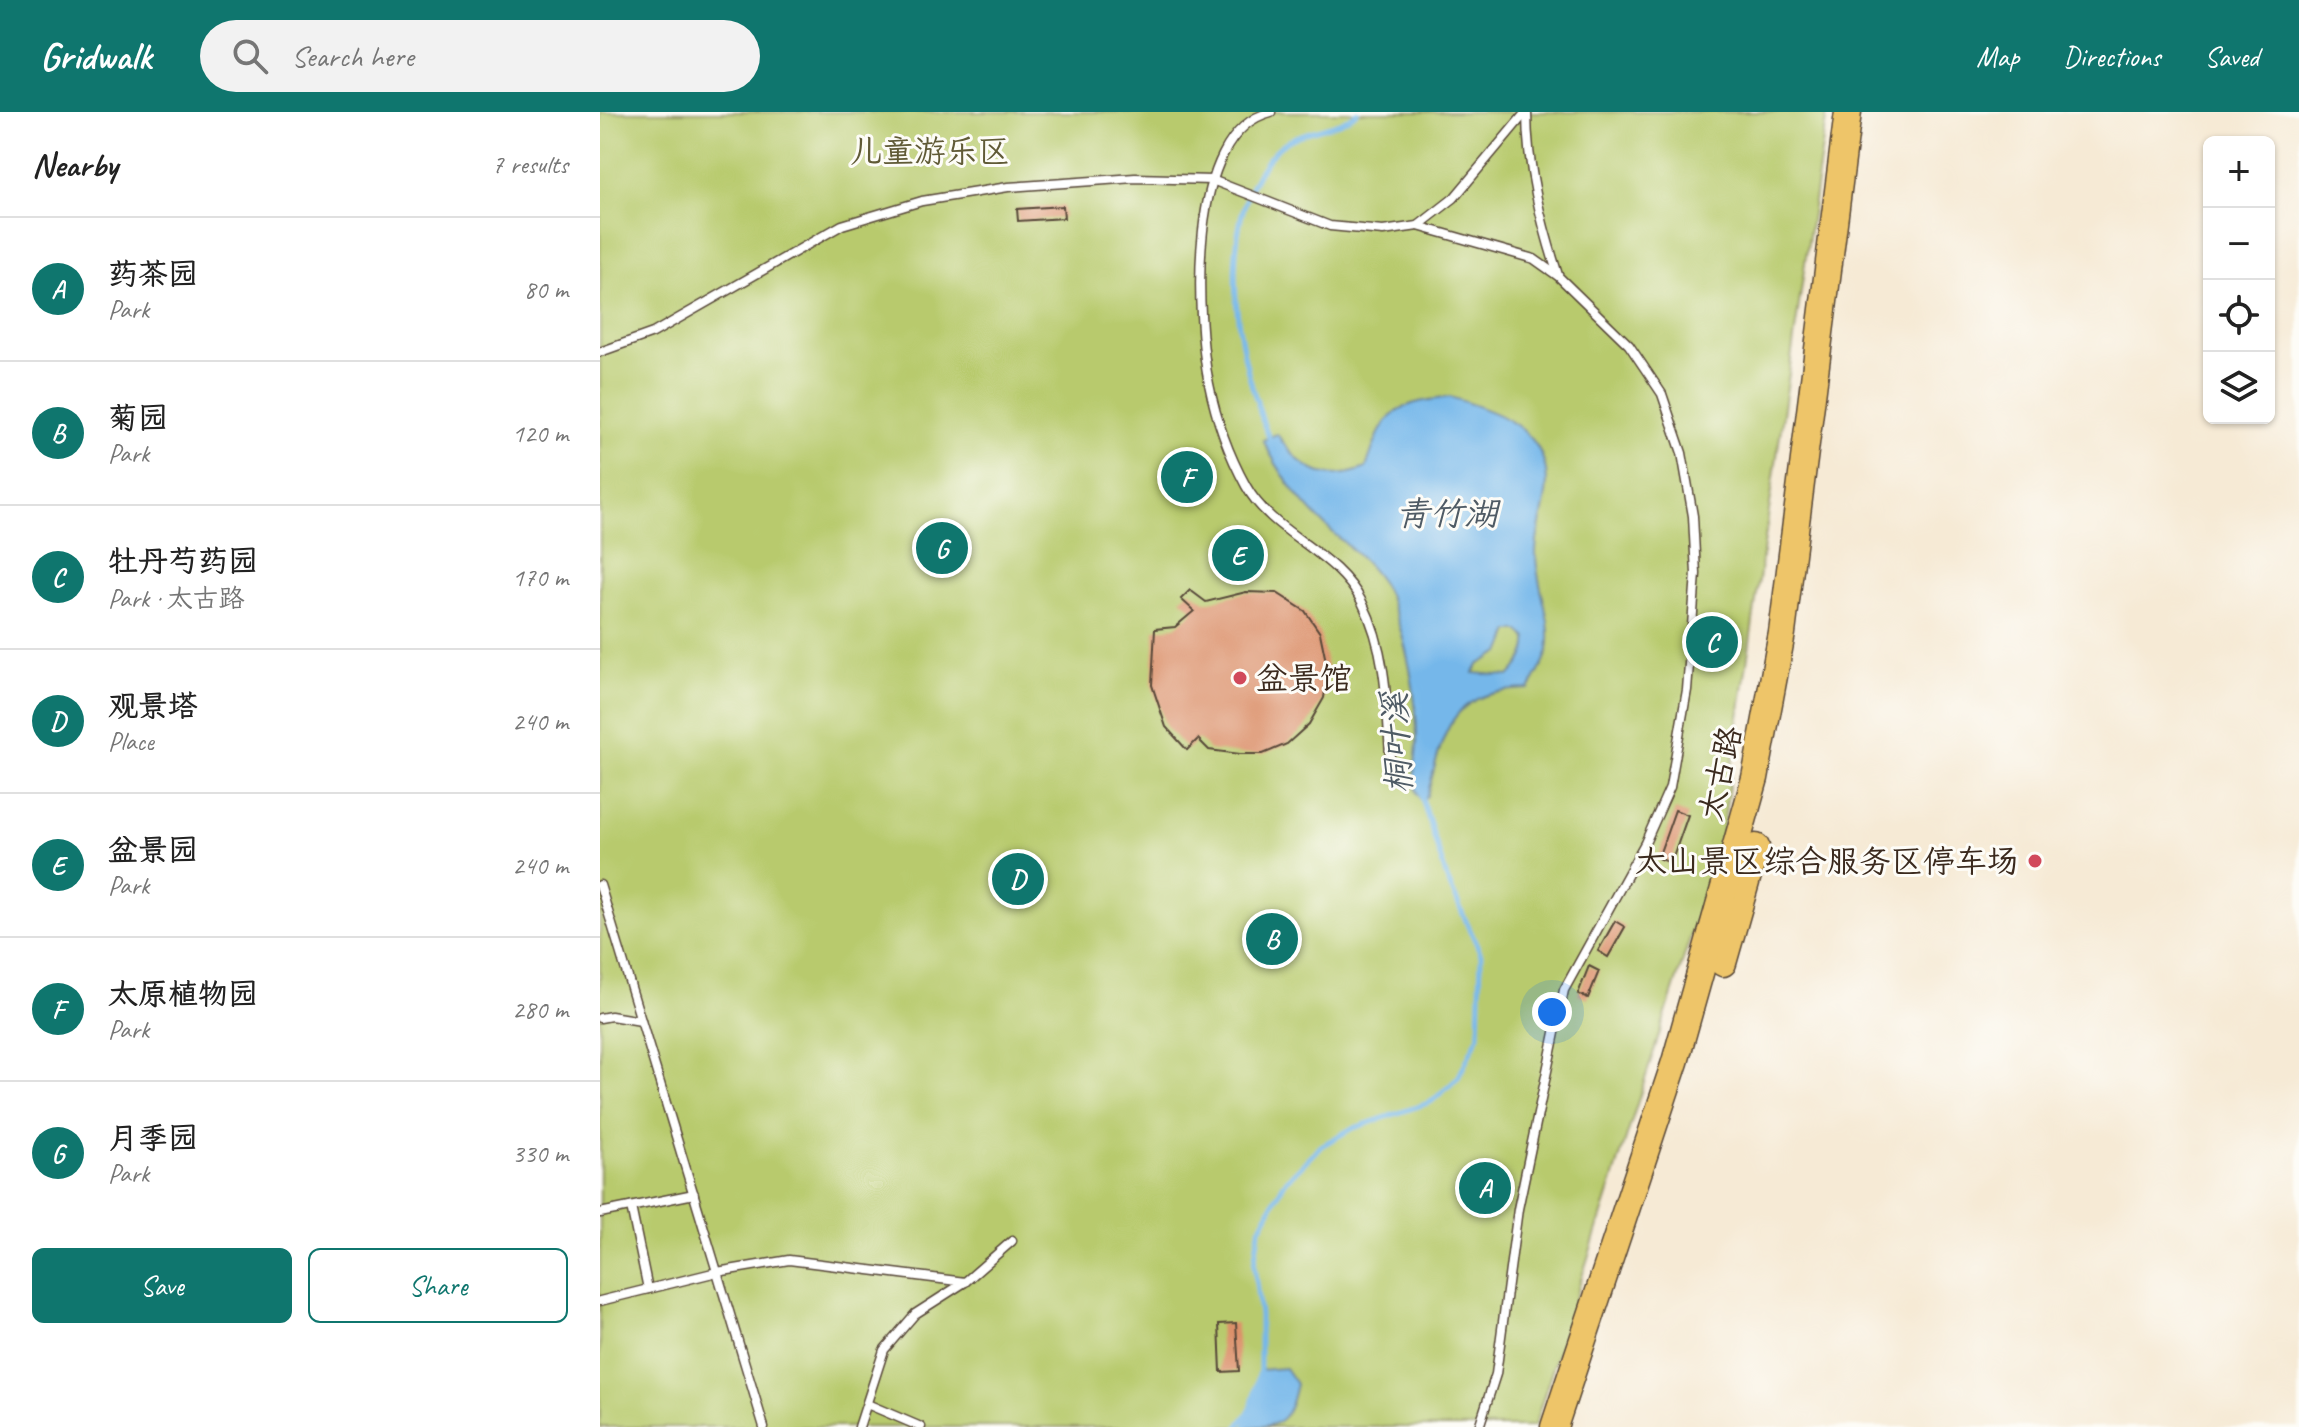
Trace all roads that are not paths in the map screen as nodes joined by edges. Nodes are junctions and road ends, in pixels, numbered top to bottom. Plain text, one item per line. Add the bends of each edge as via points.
1 (1271, 112) edge
2 (1526, 112) edge
3 (1848, 112) edge
4 (1865, 112) edge
5 (1212, 180) junction
6 (1418, 226) junction
7 (1558, 276) junction
8 (600, 352) edge
9 (1391, 774) dead end
10 (600, 885) edge
11 (600, 1018) edge
12 (641, 1021) junction
13 (694, 1194) junction
14 (631, 1207) junction
15 (600, 1213) edge
16 (1012, 1241) dead end
17 (717, 1272) junction
18 (965, 1282) junction
19 (648, 1289) junction
20 (600, 1301) edge
21 (867, 1404) junction
22 (764, 1427) edge
23 (859, 1427) edge
24 (921, 1427) edge
25 (1479, 1427) edge
26 (1554, 1427) edge
27 (1572, 1427) edge

1 - 5 lane via 1243,128
2 - 6 lane via 1454,198
2 - 7 lane via 1543,227
3 - 26 main road, 太古路 via 1782,633 1755,778 1675,1062
4 - 27 main road, 太古路 via 1778,755 1736,920
5 - 6 lane via 1330,226 1383,231
5 - 8 lane via 1055,183 922,201 842,225 653,333
5 - 9 lane via 1201,254 1202,320 1220,429 1248,489 1278,523 1336,566 1360,598 1375,631 1385,680
6 - 7 lane via 1534,259
7 - 25 lane via 1629,345 1662,394 1682,453 1696,574 1687,690 1670,787 1564,990 1518,1209 1496,1374
10 - 12 lane
11 - 12 lane
12 - 13 lane
13 - 14 lane
13 - 17 lane
14 - 15 lane
14 - 19 lane
16 - 18 lane
17 - 18 lane via 789,1260
17 - 19 lane
17 - 22 lane
18 - 21 lane via 915,1314 884,1350
19 - 20 lane
21 - 23 lane
21 - 24 lane

